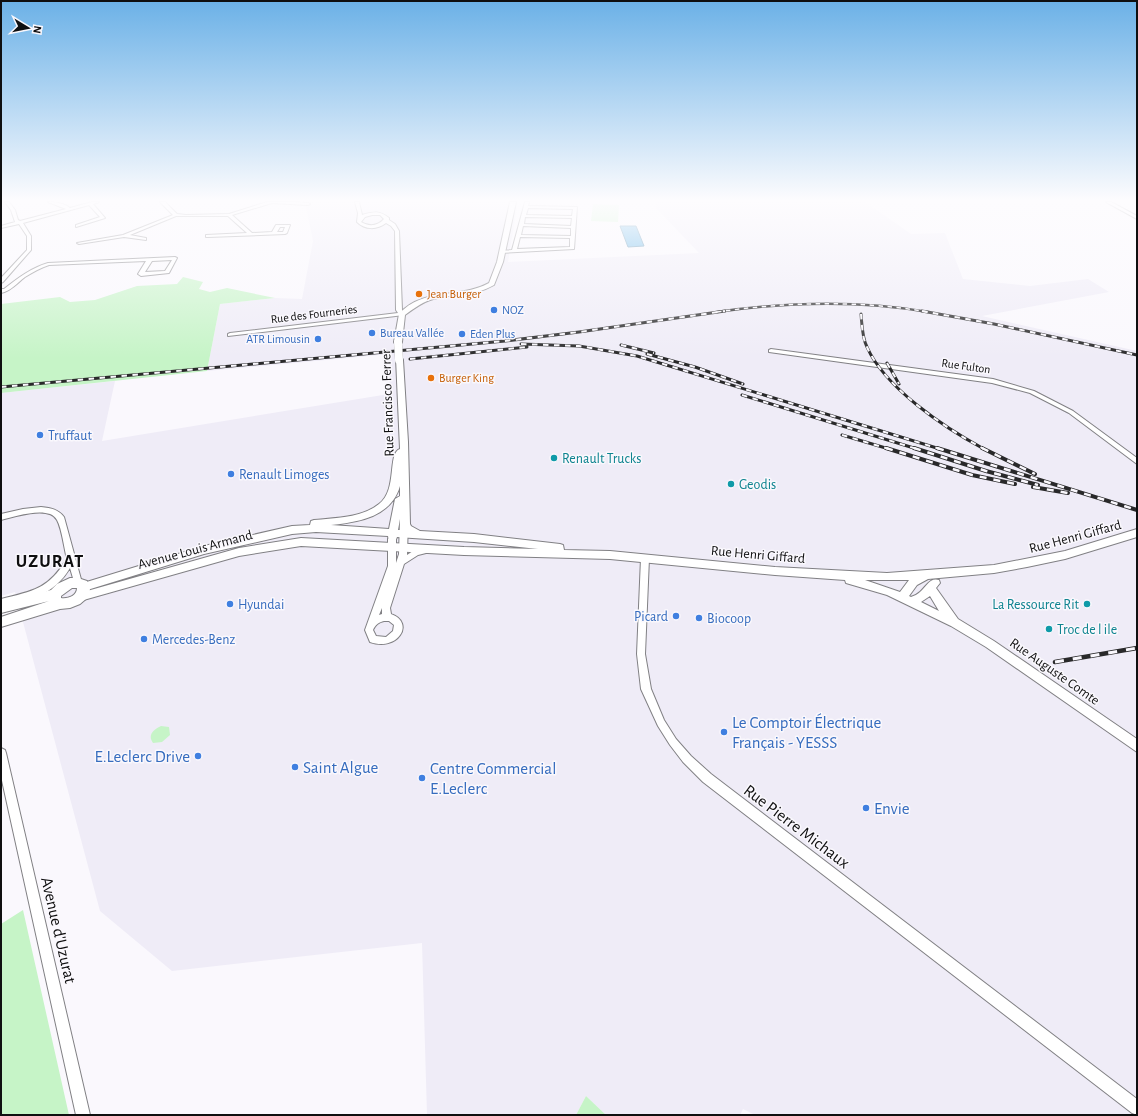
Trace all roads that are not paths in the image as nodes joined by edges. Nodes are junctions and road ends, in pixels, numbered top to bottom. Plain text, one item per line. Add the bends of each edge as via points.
1 (25, 254) edge
2 (398, 254) edge
3 (501, 254) edge
4 (150, 259) junction
5 (111, 261) junction
6 (70, 263) junction
7 (107, 266) dead end
8 (66, 268) dead end
9 (1, 281) edge
10 (1, 291) edge
11 (402, 314) junction
12 (230, 335) dead end
13 (771, 351) dead end
14 (404, 442) junction
15 (1137, 462) edge
16 (403, 492) junction
17 (1, 517) edge
18 (404, 519) junction
19 (292, 530) junction
20 (1137, 533) edge
21 (404, 534) junction
22 (422, 535) junction
23 (436, 536) junction
24 (392, 540) junction
25 (404, 548) junction
26 (434, 549) junction
27 (610, 556) junction
28 (645, 558) junction
29 (71, 560) junction
30 (401, 562) junction
31 (832, 575) junction
32 (936, 575) junction
33 (931, 588) junction
34 (80, 589) junction
35 (58, 595) junction
36 (908, 600) junction
37 (1, 602) edge
38 (1, 617) edge
39 (387, 617) junction
40 (955, 623) junction
41 (372, 624) junction
42 (1137, 746) edge
43 (1, 753) edge
44 (1137, 1108) edge
45 (83, 1115) edge

1 - 9 street
2 - 11 street via 399,310
3 - 11 street via 494,281 484,289 469,294 427,299
4 - 4 street via 141,274 167,272 176,258
4 - 5 street
5 - 6 street
5 - 7 street
6 - 8 street
6 - 10 street via 48,264 37,268
11 - 12 street, Rue des Fourneries
11 - 14 street, Rue Francisco Ferrer, bridge via 398,342
13 - 15 street, Rue Fulton via 994,381 1032,392 1070,412
14 - 16 street, Rue Francisco Ferrer
14 - 19 street via 396,464 395,488 390,500 382,508 362,516
16 - 18 street
16 - 24 street via 398,504
17 - 29 street via 36,510 54,512 60,517
18 - 21 street
18 - 22 street via 408,529
19 - 24 street, Avenue Louis Armand via 316,528
19 - 34 street, Avenue Louis Armand via 204,550
20 - 32 street, Rue Henri Giffard via 1038,561
21 - 22 street, Rue Henri Giffard
21 - 24 street, Rue Henri Giffard
21 - 25 street
22 - 23 street, Rue Henri Giffard
23 - 25 street, Rue Henri Giffard
23 - 27 street, Rue Henri Giffard via 535,545
24 - 25 street, Rue Henri Giffard
24 - 34 street, Avenue Louis Armand via 301,542 239,552
24 - 41 street via 392,566
25 - 26 street, Rue Henri Giffard
25 - 30 street
26 - 27 street, Rue Henri Giffard
26 - 30 street via 416,553
27 - 28 street, Rue Henri Giffard
28 - 31 street, Rue Henri Giffard
28 - 44 street, Rue Pierre Michaux via 641,654 646,689 660,723 687,759 707,778
29 - 34 street via 77,571
29 - 35 street
29 - 37 street via 62,575 50,586 30,595
30 - 39 street via 386,608
31 - 32 street, Rue Henri Giffard
31 - 36 street, Rue Auguste Comte
32 - 33 street
32 - 36 street via 919,578 912,583 907,588
33 - 36 street via 923,596
33 - 40 street
34 - 35 main road via 70,583
34 - 35 main road via 66,604
35 - 38 main road
35 - 38 main road via 14,605
36 - 40 street, Rue Auguste Comte
39 - 41 street via 378,618
39 - 41 street via 395,620 398,625 396,634 389,640 373,639 369,630
40 - 42 street, Rue Auguste Comte via 990,644
43 - 45 street, Avenue d'Uzurat

